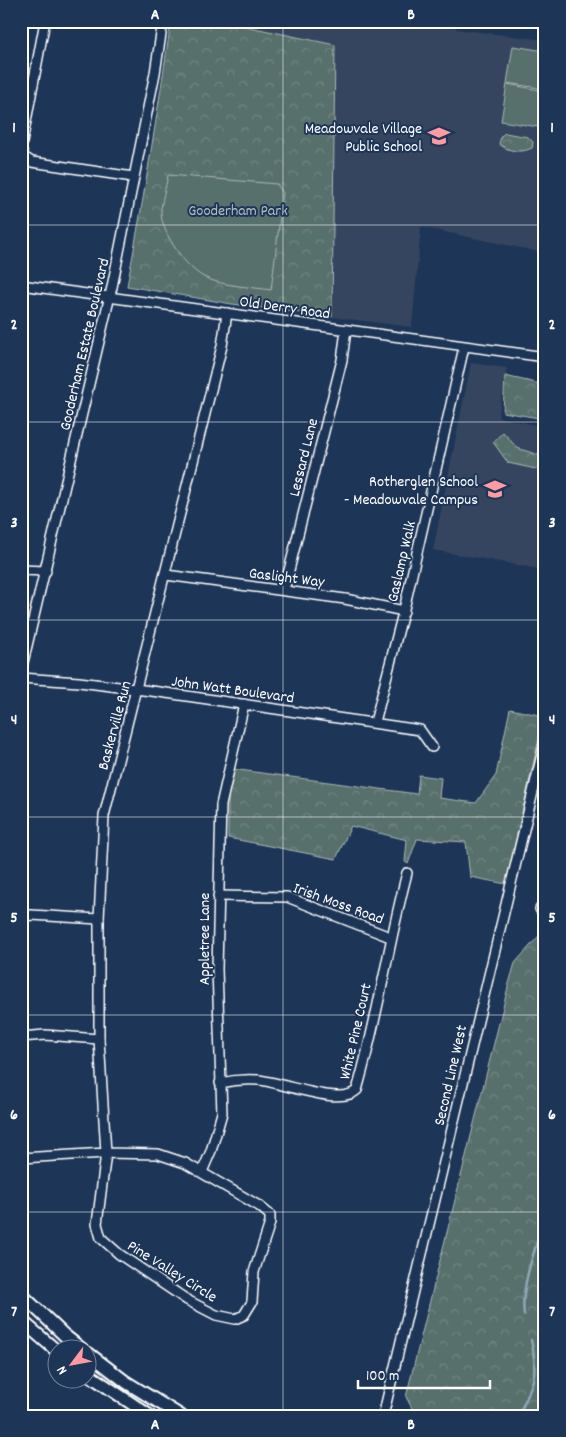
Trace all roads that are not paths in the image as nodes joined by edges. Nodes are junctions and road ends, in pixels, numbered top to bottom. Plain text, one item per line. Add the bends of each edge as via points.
1 (45, 21) edge
2 (163, 21) edge
3 (21, 149) edge
4 (134, 177) junction
5 (21, 285) edge
6 (109, 298) junction
7 (227, 313) junction
8 (346, 330) junction
9 (464, 347) junction
10 (545, 357) edge
11 (21, 570) edge
12 (46, 571) junction
13 (166, 576) junction
14 (284, 590) junction
15 (404, 611) junction
16 (21, 671) edge
17 (21, 678) edge
18 (138, 690) junction
19 (244, 704) junction
20 (375, 722) junction
21 (545, 742) edge
22 (432, 747) dead end
23 (407, 873) dead end
24 (218, 896) junction
25 (21, 916) edge
26 (99, 919) junction
27 (390, 937) junction
28 (21, 1037) edge
29 (99, 1039) junction
30 (220, 1083) junction
31 (106, 1153) junction
32 (21, 1158) edge
33 (202, 1172) junction
34 (21, 1294) edge
35 (21, 1320) edge
36 (70, 1340) edge
37 (48, 1343) edge
38 (98, 1361) edge
39 (98, 1381) edge
40 (150, 1416) edge
41 (181, 1416) edge
42 (383, 1416) edge

1 - 3 street
2 - 4 street, Gooderham Estate Boulevard via 156,73
3 - 4 street via 24,157 32,162
4 - 6 street, Gooderham Estate Boulevard
5 - 6 street, Old Derry Road
6 - 7 street, Old Derry Road
6 - 12 street, Gooderham Estate Boulevard
7 - 8 street, Old Derry Road
7 - 13 street, Baskerville Run via 222,346
8 - 9 street, Old Derry Road
8 - 14 street, Lessard Lane via 342,360
9 - 10 street, Old Derry Road
9 - 15 street, Gaslamp Walk
11 - 12 street
12 - 16 street, Gooderham Estate Boulevard
13 - 14 street, Gaslight Way
13 - 18 street, Baskerville Run
14 - 15 street, Gaslight Way
15 - 20 street, Gaslamp Walk
17 - 18 street, John Watt Boulevard
18 - 19 street, John Watt Boulevard
18 - 26 street, Baskerville Run via 104,816
19 - 20 street, John Watt Boulevard
19 - 24 street, Appletree Lane via 221,805
20 - 22 street, John Watt Boulevard via 420,730
21 - 42 street, Second Line West
23 - 27 street, White Pine Court
24 - 27 street, Irish Moss Road via 288,897
24 - 30 street, Appletree Lane
25 - 26 street
26 - 29 street, Baskerville Run
27 - 30 street, White Pine Court via 357,1090 338,1097 260,1080
28 - 29 street via 45,1035
29 - 31 street, Baskerville Run
30 - 33 street, Appletree Lane via 222,1113
31 - 32 street
31 - 33 street, Pine Valley Circle via 158,1154
31 - 33 street, Pine Valley Circle via 97,1224 100,1238 187,1300 216,1315 235,1319 244,1315 252,1302 254,1272 270,1224 270,1214
34 - 36 main road
35 - 37 main road
38 - 41 main road
39 - 40 main road

